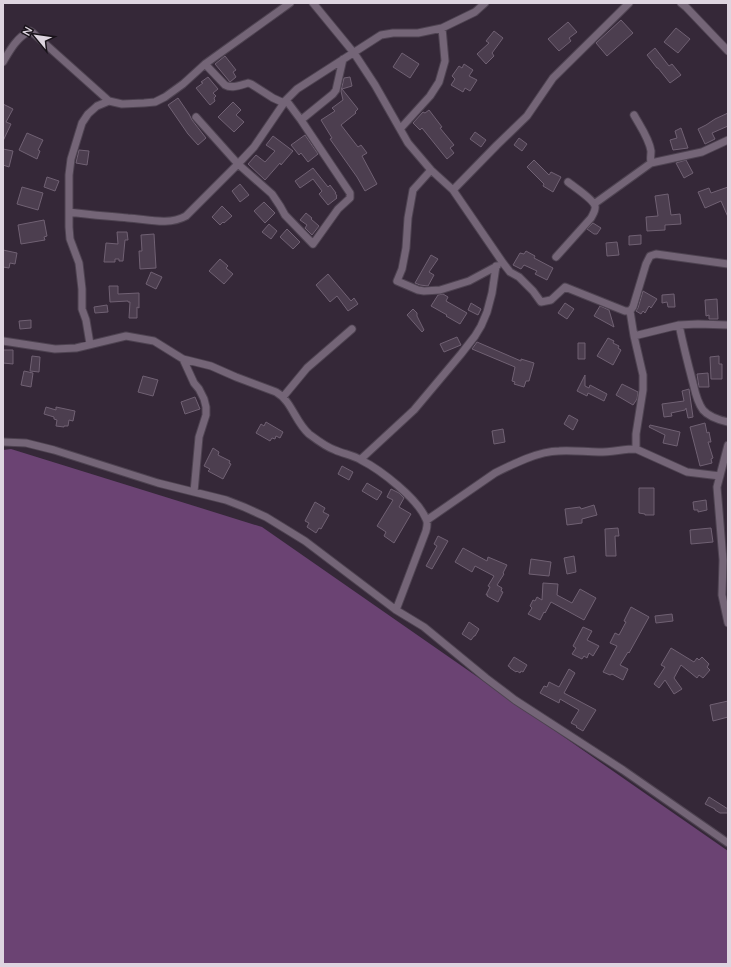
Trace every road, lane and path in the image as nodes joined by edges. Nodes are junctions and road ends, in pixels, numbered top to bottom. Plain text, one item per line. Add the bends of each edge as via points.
1 (290, 3) edge
2 (313, 3) edge
3 (486, 3) edge
4 (629, 3) edge
5 (681, 3) edge
6 (442, 28) junction
7 (727, 49) edge
8 (354, 53) junction
9 (343, 59) junction
10 (3, 62) edge
11 (206, 64) junction
12 (109, 101) junction
13 (285, 102) junction
14 (634, 115) dead end
15 (196, 117) dead end
16 (301, 120) junction
17 (400, 129) junction
18 (728, 140) edge
19 (651, 163) junction
20 (238, 164) junction
21 (431, 170) junction
22 (568, 182) dead end
23 (453, 190) junction
24 (594, 204) junction
25 (69, 212) junction
26 (556, 257) dead end
27 (503, 263) junction
28 (728, 264) edge
29 (496, 266) junction
30 (630, 311) junction
31 (679, 325) junction
32 (728, 325) edge
33 (352, 329) dead end
34 (634, 336) junction
35 (3, 341) edge
36 (90, 344) junction
37 (183, 359) junction
38 (283, 397) junction
39 (728, 422) edge
40 (3, 442) edge
41 (728, 445) edge
42 (636, 449) junction
43 (361, 459) junction
44 (720, 476) junction
45 (194, 492) junction
46 (427, 520) junction
47 (396, 610) junction
48 (728, 623) edge
49 (727, 840) edge

1 - 11 street
2 - 8 street
3 - 6 street via 475,12
4 - 23 street via 553,78 527,116
5 - 7 street
6 - 8 street via 381,36
6 - 17 street via 445,60 439,82 430,96
8 - 9 street
8 - 17 street
9 - 13 street via 297,89
9 - 16 street via 336,90
10 - 12 street via 16,41 30,31
11 - 12 street via 183,84 155,102 122,104
11 - 13 street via 228,87 248,83
12 - 25 street via 97,106 82,123 70,164
13 - 16 street
13 - 20 street via 254,147
14 - 19 street via 649,143
15 - 20 street
16 - 20 street via 350,193 350,198 338,209 313,244 285,215 272,194
17 - 21 street via 408,143
18 - 19 street via 702,152
19 - 24 street
20 - 25 street via 179,220 154,222
21 - 23 street
21 - 29 street via 413,190 406,248 397,281 418,290 440,290 469,281
22 - 24 street
23 - 27 street
24 - 26 street via 591,218
25 - 36 street via 70,239 79,263 82,309
27 - 29 street
27 - 30 street via 541,302 551,300 565,287
28 - 30 street via 656,254 650,256
29 - 43 street via 487,312 475,336 414,410
30 - 34 street
31 - 32 street
31 - 34 street
31 - 39 street via 703,410
33 - 38 street via 307,368
34 - 42 street via 643,376
35 - 36 street via 55,349
36 - 37 street via 126,336 154,341
37 - 38 street via 212,366
37 - 45 street via 206,407 199,437
38 - 43 street via 308,433 335,450
40 - 45 street via 26,443 54,450
41 - 44 street
42 - 44 street via 687,472
42 - 46 street via 601,452 557,451 534,456 495,473
43 - 46 street via 409,494
44 - 48 street via 717,487 723,560 722,595
45 - 47 street via 244,507 273,521 305,541
46 - 47 street via 426,531
47 - 49 street via 424,627 515,700

